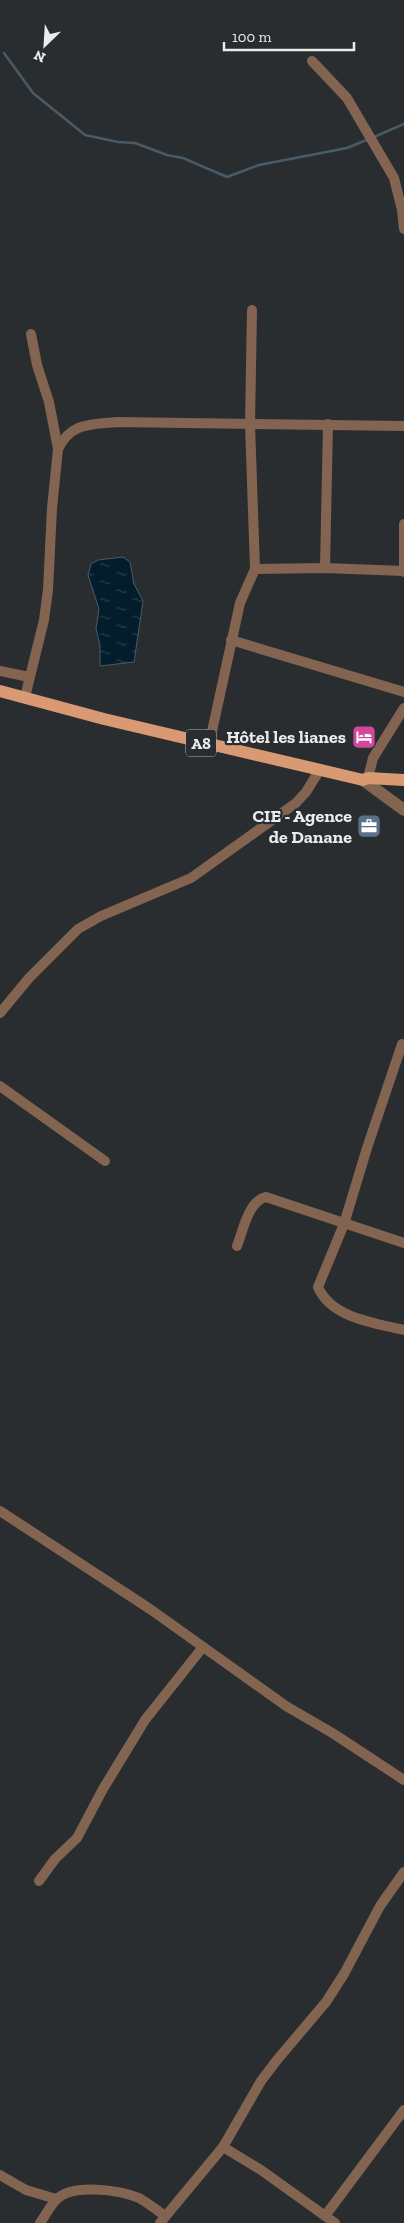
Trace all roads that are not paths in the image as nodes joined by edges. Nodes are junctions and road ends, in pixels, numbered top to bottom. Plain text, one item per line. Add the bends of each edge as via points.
1 (312, 61) dead end
2 (404, 229) edge
3 (252, 310) dead end
4 (31, 334) dead end
5 (250, 424) junction
6 (328, 424) junction
7 (404, 426) edge
8 (58, 449) junction
9 (404, 524) edge
10 (326, 568) junction
11 (255, 569) junction
12 (404, 571) edge
13 (231, 640) junction
14 (0, 671) edge
15 (29, 677) junction
16 (0, 691) edge
17 (404, 692) edge
18 (25, 697) junction
19 (404, 708) edge
20 (209, 745) junction
21 (319, 771) junction
22 (365, 779) junction
23 (404, 780) edge
24 (404, 810) edge
25 (0, 1013) edge
26 (404, 1044) edge
27 (0, 1086) edge
28 (105, 1161) dead end
29 (344, 1224) junction
30 (404, 1243) edge
31 (237, 1246) dead end
32 (404, 1330) edge
33 (0, 1511) edge
34 (203, 1647) junction
35 (404, 1780) edge
36 (404, 1872) edge
37 (39, 1881) dead end
38 (404, 2110) edge
39 (223, 2147) junction
40 (0, 2176) edge
41 (56, 2199) junction
42 (325, 2216) junction
43 (163, 2219) edge
44 (40, 2223) edge
45 (335, 2223) edge

1 - 2 street via 347,98 394,178
3 - 5 street
4 - 8 street
5 - 6 street
5 - 8 street via 117,422 84,426 67,433
5 - 11 street
6 - 7 street
6 - 10 street
8 - 15 street via 48,590
9 - 12 street
10 - 11 street
10 - 12 street
11 - 13 street via 241,596
13 - 17 street
13 - 20 street
14 - 15 street
15 - 18 street
16 - 18 main road, A8
18 - 20 main road, A8
19 - 22 street via 373,758
20 - 21 main road, A8
21 - 22 main road, A8
21 - 25 street via 306,792 289,809 191,878 78,929 29,978
22 - 23 main road, A8
22 - 24 street
26 - 29 street via 381,1104
27 - 28 street
29 - 30 street
29 - 31 street via 261,1198 253,1206
29 - 32 street via 318,1287 322,1295 339,1311
33 - 34 street
34 - 35 street via 286,1706
34 - 37 street via 154,1706 77,1838
36 - 39 street via 380,1906 335,1989 261,2081
38 - 42 street
39 - 42 street
39 - 43 street
40 - 41 street via 26,2190
41 - 43 street via 81,2190 119,2192 144,2201
41 - 44 street
42 - 45 street

